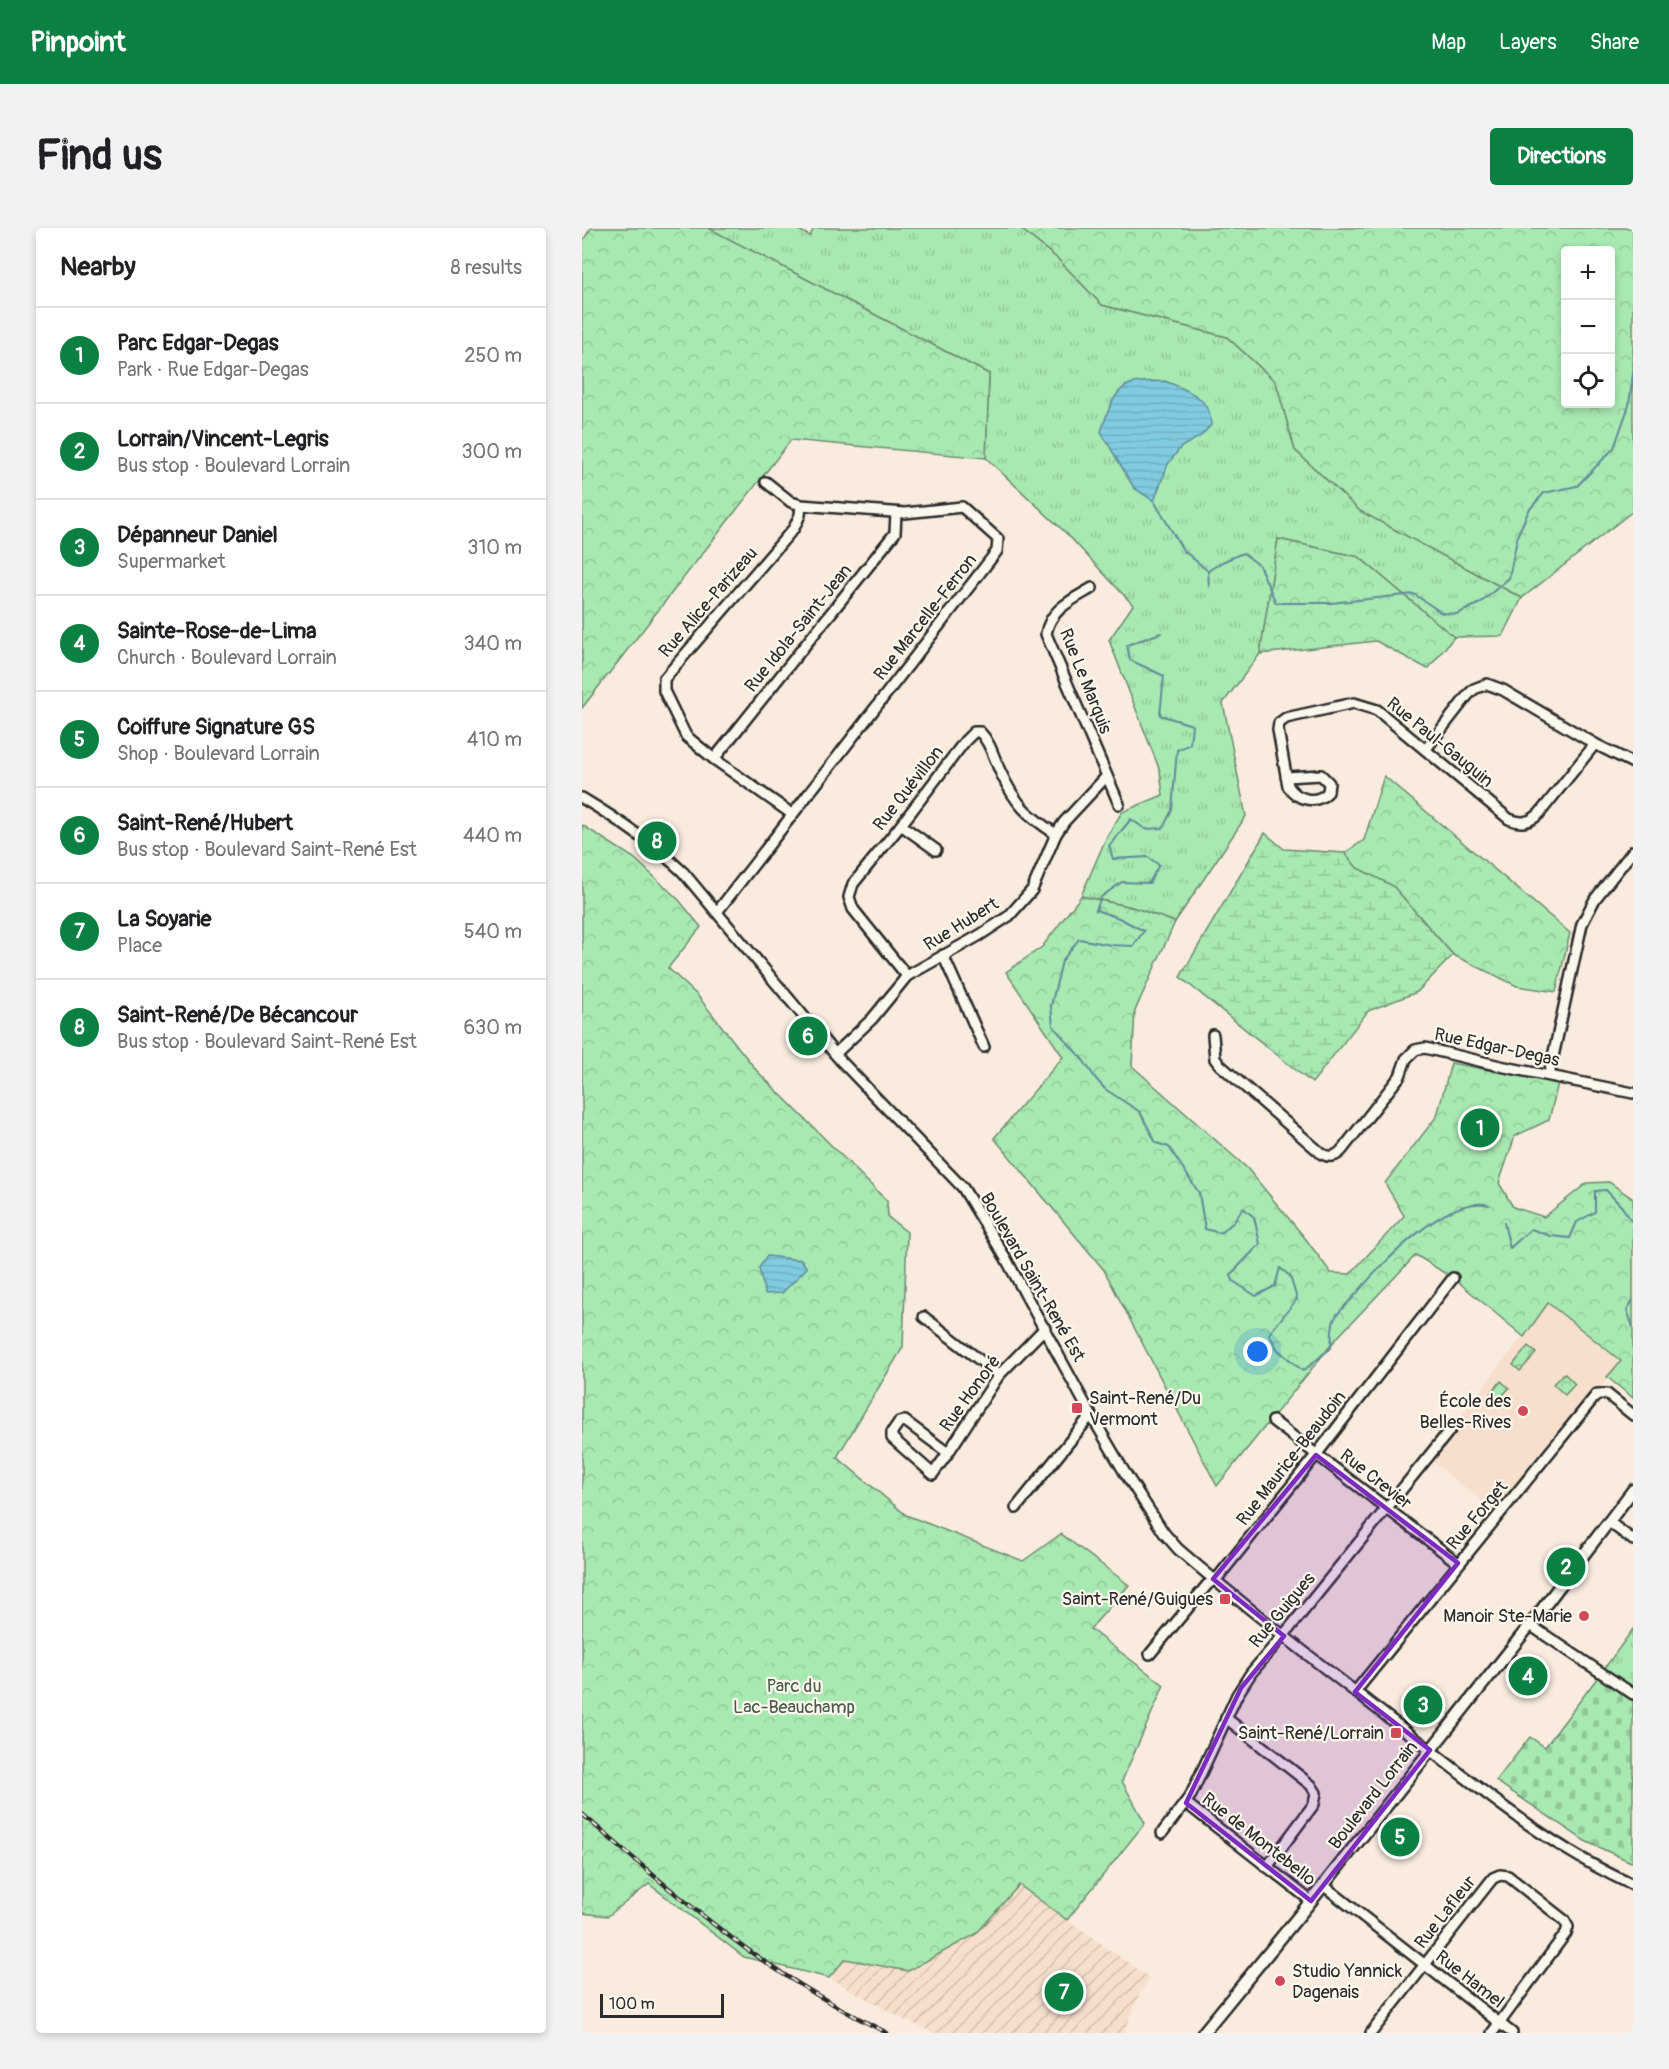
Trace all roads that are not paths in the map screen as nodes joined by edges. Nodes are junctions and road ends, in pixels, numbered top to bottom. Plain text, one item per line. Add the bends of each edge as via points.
1 (766, 483) dead end
2 (801, 505) junction
3 (896, 513) junction
4 (1092, 588) dead end
5 (1595, 744) junction
6 (1426, 749) junction
7 (714, 759) junction
8 (1633, 764) edge
9 (1106, 777) junction
10 (1286, 777) junction
11 (582, 798) edge
12 (1119, 804) dead end
13 (792, 814) junction
14 (902, 825) junction
15 (1056, 834) junction
16 (936, 850) dead end
17 (1633, 851) edge
18 (717, 912) junction
19 (943, 955) junction
20 (907, 976) junction
21 (1213, 1035) dead end
22 (984, 1047) dead end
23 (836, 1054) junction
24 (1550, 1075) junction
25 (1633, 1093) edge
26 (1453, 1278) dead end
27 (924, 1317) dead end
28 (1045, 1328) junction
29 (999, 1375) junction
30 (1091, 1415) junction
31 (1633, 1415) edge
32 (1273, 1421) dead end
33 (1454, 1425) dead end
34 (948, 1453) junction
35 (1316, 1455) junction
36 (1633, 1490) edge
37 (1016, 1508) dead end
38 (1387, 1509) junction
39 (1609, 1522) junction
40 (1633, 1540) edge
41 (1458, 1563) junction
42 (1213, 1579) junction
43 (1530, 1625) junction
44 (1284, 1636) junction
45 (1149, 1654) dead end
46 (1355, 1692) junction
47 (1633, 1694) edge
48 (1226, 1719) junction
49 (1430, 1750) junction
50 (1186, 1803) junction
51 (1162, 1833) dead end
52 (1267, 1867) junction
53 (1323, 1885) junction
54 (1633, 1885) edge
55 (1311, 1901) junction
56 (1424, 1965) junction
57 (1500, 2023) junction
58 (1203, 2033) edge
59 (1371, 2033) edge
60 (1492, 2033) edge
61 (1512, 2033) edge

1 - 2 street, Rue Marcelle-Ferron
2 - 3 street, Rue Marcelle-Ferron
2 - 7 street, Rue Alice-Parizeau via 794,528 664,679 664,691 686,736
3 - 7 street, Rue Idola-Saint-Jean via 895,533
3 - 13 street, Rue Marcelle-Ferron via 962,507 998,539 998,551
4 - 9 street, Rue Le Marquis via 1054,614 1046,634
5 - 6 street via 1487,684 1468,695
5 - 6 street, Rue Paul-Gauguin via 1539,814 1523,823 1509,819
5 - 8 street
6 - 10 street, Rue Paul-Gauguin via 1377,710 1354,703 1286,718 1279,723
7 - 13 street, Rue Alice-Parizeau
9 - 12 street, Rue Le Marquis
9 - 15 street, Rue Hubert
10 - 10 street via 1295,796 1318,800 1328,792 1329,783 1321,775
11 - 18 street, Boulevard Saint-René Est via 661,851
13 - 18 street, Rue Marcelle-Ferron
14 - 15 street, Rue Quévillon via 965,741 974,732 980,732 987,739 1015,800 1032,819
14 - 16 street
14 - 20 street, Rue Quévillon via 853,884 849,897 853,909
15 - 19 street, Rue Hubert via 1032,890 1009,916
17 - 24 street via 1595,899 1582,924
18 - 23 street, Boulevard Saint-René Est
19 - 20 street, Rue Hubert
19 - 22 street
20 - 23 street, Rue Hubert via 872,1019
21 - 24 street, Rue Edgar-Degas via 1215,1059 1220,1065 1327,1156 1342,1150 1400,1076 1406,1059 1415,1050 1425,1048
23 - 28 street, Boulevard Saint-René Est via 963,1188
24 - 25 street, Rue Edgar-Degas
26 - 35 street, Rue Maurice-Beaudoin
27 - 29 street
28 - 29 street, Rue Honoré
28 - 30 street, Boulevard Saint-René Est
29 - 34 street, Rue Honoré
30 - 37 street
30 - 42 street, Boulevard Saint-René Est via 1164,1533
31 - 41 street, Rue Forget via 1607,1395 1597,1394
32 - 35 street, Rue Crevier
33 - 38 street, Rue Guigues
34 - 34 street, Rue Honoré via 933,1474 892,1438 892,1432 899,1422 905,1421
35 - 38 street, Rue Crevier
35 - 42 street, Rue Maurice-Beaudoin
36 - 39 main road, Boulevard Lorrain
38 - 41 street, Rue Crevier
38 - 44 street, Rue Guigues
39 - 40 street
39 - 43 main road, Boulevard Lorrain
41 - 46 street, Rue Forget
42 - 44 street, Boulevard Saint-René Est
42 - 45 street, Rue Maurice-Beaudoin
43 - 47 street
43 - 49 main road, Boulevard Lorrain
44 - 46 street, Boulevard Saint-René Est
44 - 48 street, Rue Guigues via 1245,1681
46 - 49 street, Boulevard Saint-René Est
48 - 50 street, Rue Guigues
48 - 52 street via 1316,1792 1314,1804
49 - 53 main road, Boulevard Lorrain
49 - 54 street, Boulevard Saint-René Est via 1530,1827 1593,1866
50 - 51 street, Rue Guigues
50 - 52 street, Rue de Montebello
52 - 55 street, Rue de Montebello
53 - 55 main road, Boulevard Lorrain
53 - 56 street, Rue Hamel
55 - 58 main road, Boulevard Lorrain
56 - 57 street, Rue Hamel
56 - 57 street, Rue Lafleur via 1493,1878 1508,1876 1568,1926
56 - 59 street
57 - 60 street
57 - 61 street, Rue Hamel

